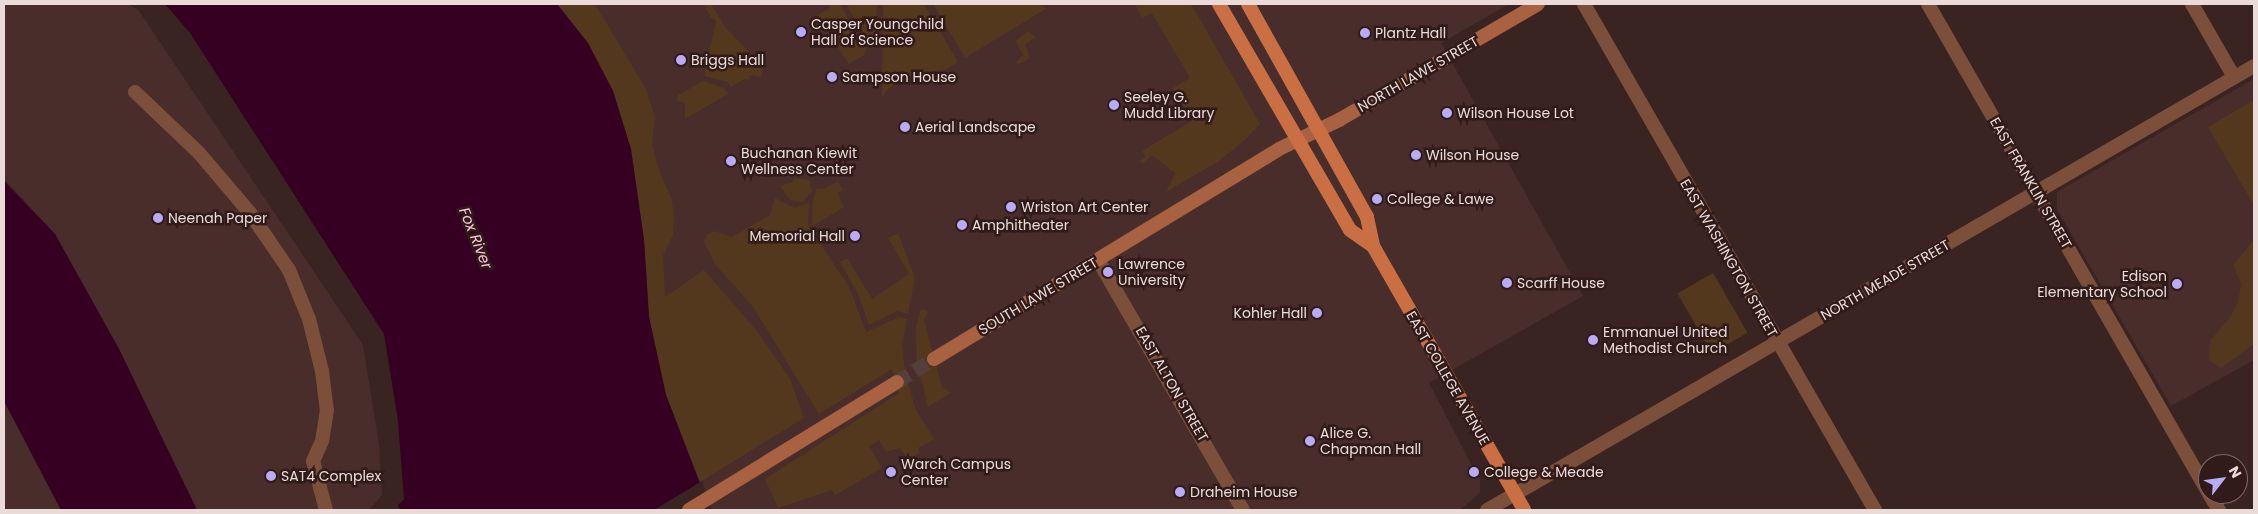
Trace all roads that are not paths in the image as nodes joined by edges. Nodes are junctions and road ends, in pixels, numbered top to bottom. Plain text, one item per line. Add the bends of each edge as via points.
1 (1219, 4) edge
2 (1248, 4) edge
3 (1538, 4) edge
4 (1584, 4) edge
5 (1928, 4) edge
6 (2192, 4) edge
7 (2254, 66) edge
8 (2234, 78) junction
9 (135, 92) dead end
10 (1319, 130) junction
11 (1296, 141) junction
12 (2036, 191) junction
13 (1373, 246) junction
14 (1098, 260) junction
15 (1778, 343) junction
16 (934, 359) tunnel mouth
17 (896, 382) tunnel mouth
18 (2198, 474) edge
19 (1515, 494) junction
20 (326, 510) edge
21 (689, 510) edge
22 (1244, 510) edge
23 (1487, 510) edge
24 (1524, 510) edge
25 (1875, 510) edge

1 - 11 main road, EAST COLLEGE AVENUE
2 - 10 main road, EAST COLLEGE AVENUE
3 - 10 main road, NORTH LAWE STREET
4 - 15 street, EAST WASHINGTON STREET
5 - 12 street, EAST FRANKLIN STREET
6 - 8 street
7 - 8 street, NORTH MEADE STREET
8 - 12 street, NORTH MEADE STREET
9 - 20 street via 199,153 250,213 289,270 308,319 322,371 327,410 322,441 313,461
10 - 11 main road, NORTH LAWE STREET
10 - 13 main road, EAST COLLEGE AVENUE via 1367,216
11 - 13 main road, EAST COLLEGE AVENUE via 1350,230
11 - 14 main road, SOUTH LAWE STREET
12 - 15 street, NORTH MEADE STREET
12 - 18 street, EAST FRANKLIN STREET
13 - 19 main road, EAST COLLEGE AVENUE
14 - 16 main road, SOUTH LAWE STREET
14 - 22 street, EAST ALTON STREET
15 - 19 street, NORTH MEADE STREET
15 - 25 street, EAST WASHINGTON STREET
17 - 21 main road
19 - 23 street, NORTH MEADE STREET
19 - 24 main road, EAST COLLEGE AVENUE

